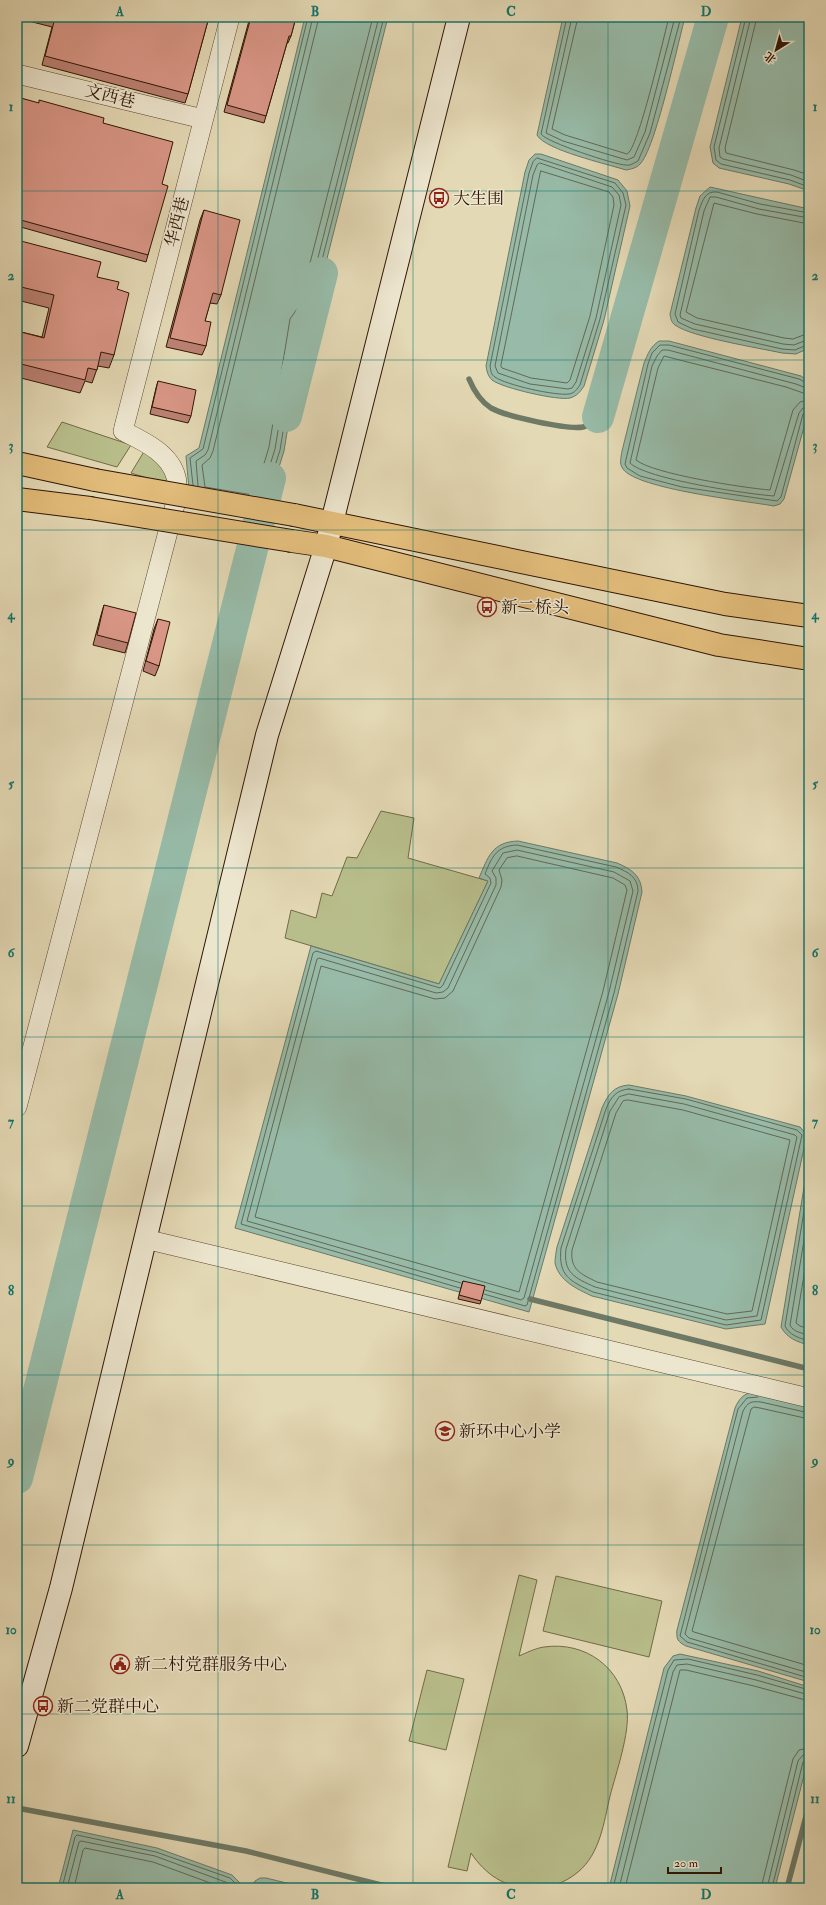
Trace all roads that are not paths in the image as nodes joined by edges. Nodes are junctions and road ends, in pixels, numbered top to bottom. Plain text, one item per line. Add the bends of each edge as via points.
1 (230, 17) edge
2 (459, 17) edge
3 (17, 74) edge
4 (203, 119) junction
5 (17, 463) edge
6 (17, 499) edge
7 (332, 522) junction
8 (326, 546) junction
9 (809, 616) edge
10 (809, 659) edge
11 (17, 1107) edge
12 (145, 1239) junction
13 (809, 1398) edge
14 (17, 1746) edge

1 - 4 street, 华西巷
2 - 7 street
3 - 4 street, 文西巷
4 - 11 street, 华西巷 via 124,429 145,441 164,457 177,478 177,492
5 - 7 highway, bridge via 95,480
6 - 8 highway, bridge via 90,508
7 - 8 street
7 - 9 highway via 725,604
8 - 10 highway via 719,645
8 - 12 street via 267,735
12 - 13 street
12 - 14 street via 61,1588

